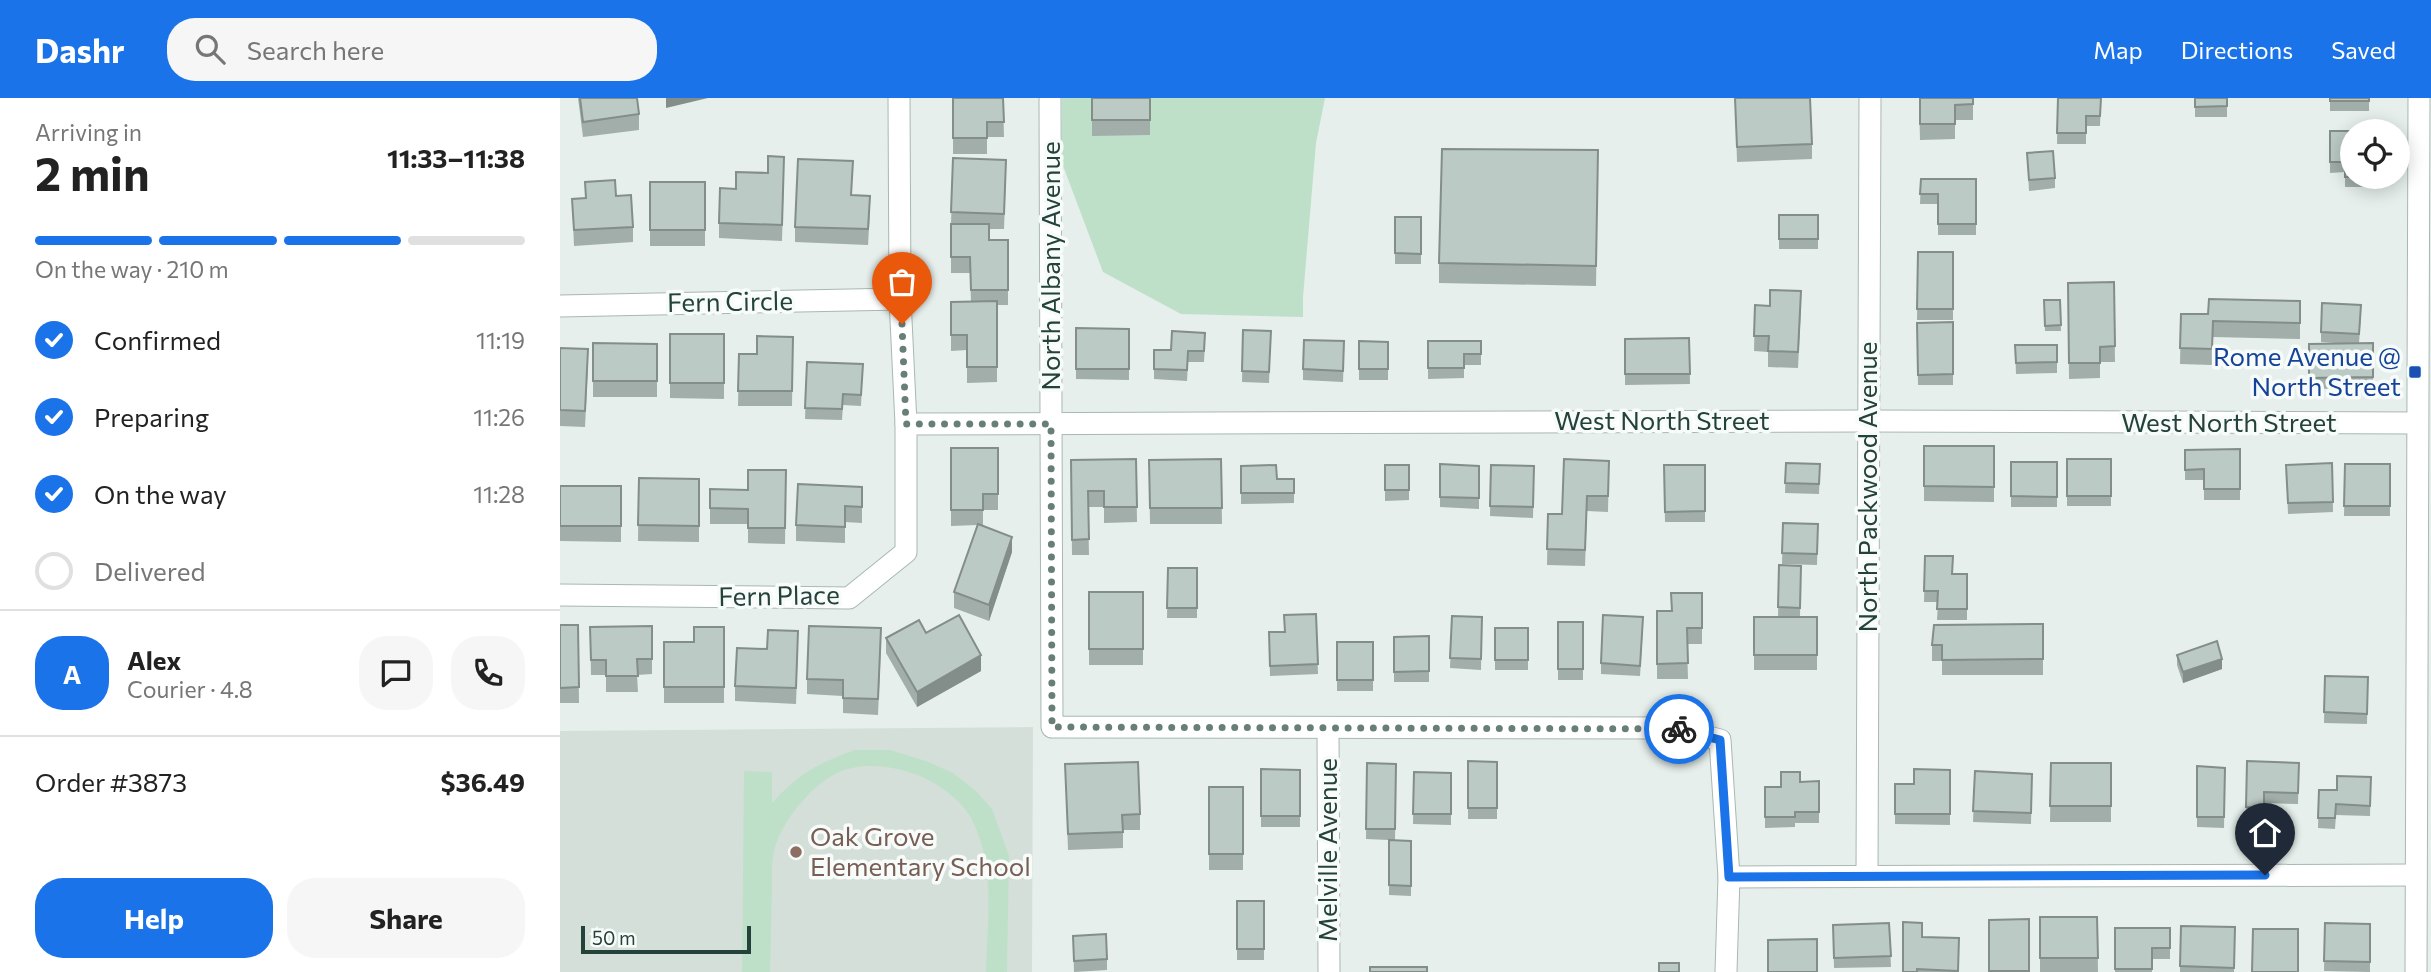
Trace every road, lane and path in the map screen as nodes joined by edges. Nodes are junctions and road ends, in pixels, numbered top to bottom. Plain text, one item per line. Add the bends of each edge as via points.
1 (899, 98) edge
2 (1870, 98) edge
3 (2418, 98) edge
4 (1050, 100) edge
5 (900, 299) junction
6 (560, 306) edge
7 (1867, 421) junction
8 (2417, 423) junction
9 (906, 424) junction
10 (1051, 424) junction
11 (2424, 492) edge
12 (560, 595) edge
13 (1328, 729) junction
14 (1867, 875) junction
15 (2416, 875) junction
16 (1729, 877) junction
17 (1328, 972) edge
18 (1726, 972) edge
19 (2416, 972) edge

1 - 5 street, Fern Place
2 - 7 street, North Packwood Avenue
3 - 8 street
4 - 10 street, North Albany Avenue
5 - 6 street, Fern Circle
5 - 9 street, Fern Place
7 - 8 street, West North Street
7 - 10 street, West North Street
7 - 14 street, North Packwood Avenue
8 - 11 street
9 - 10 street, West North Street
9 - 12 street, Fern Place via 906,552 849,598
10 - 13 street, North Albany Avenue via 1052,727
11 - 15 street
13 - 16 street via 1675,728 1720,740
13 - 17 street, Melville Avenue
14 - 15 street
14 - 16 street
15 - 19 street
16 - 18 street

